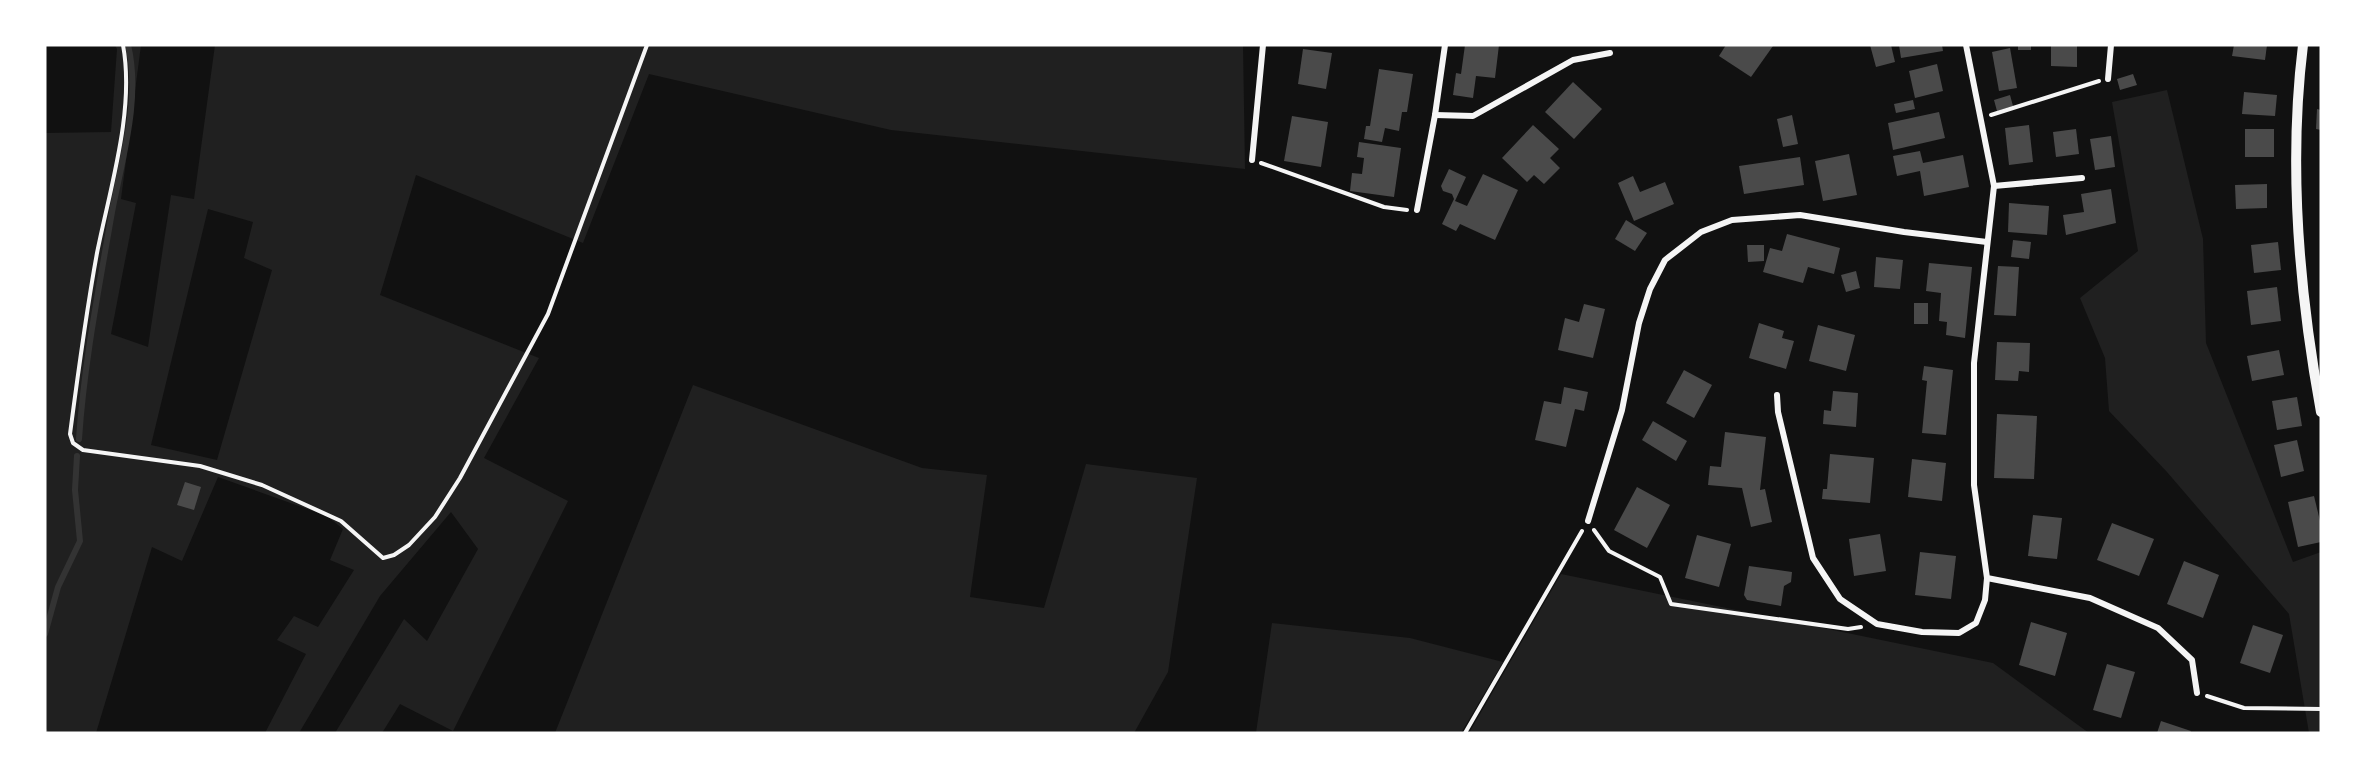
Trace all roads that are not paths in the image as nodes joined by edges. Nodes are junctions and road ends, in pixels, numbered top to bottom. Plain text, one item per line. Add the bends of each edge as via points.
1 (1263, 45) edge
2 (1445, 45) edge
3 (1966, 45) edge
4 (2111, 45) edge
5 (2303, 45) edge
6 (1610, 53) dead end
7 (2108, 79) road end
8 (1435, 115) junction
9 (1252, 160) road end
10 (2082, 178) dead end
11 (1994, 186) junction
12 (1417, 210) dead end
13 (1987, 242) junction
14 (1777, 395) dead end
15 (2321, 412) edge
16 (1587, 521) road end
17 (1987, 578) junction
18 (2197, 693) road end

1 - 9 street
2 - 8 street
3 - 11 street
4 - 7 street
5 - 15 street via 2295,160 2308,322
6 - 8 street via 1573,60 1473,116
8 - 12 street
10 - 11 street
11 - 13 street
13 - 16 street via 1800,215 1732,220 1701,232 1665,260 1650,289 1639,323 1622,410
13 - 17 street via 1974,363 1974,485
14 - 17 street via 1813,558 1840,599 1877,624 1922,632 1959,633 1976,623 1985,600
17 - 18 street via 2090,598 2158,628 2192,660

